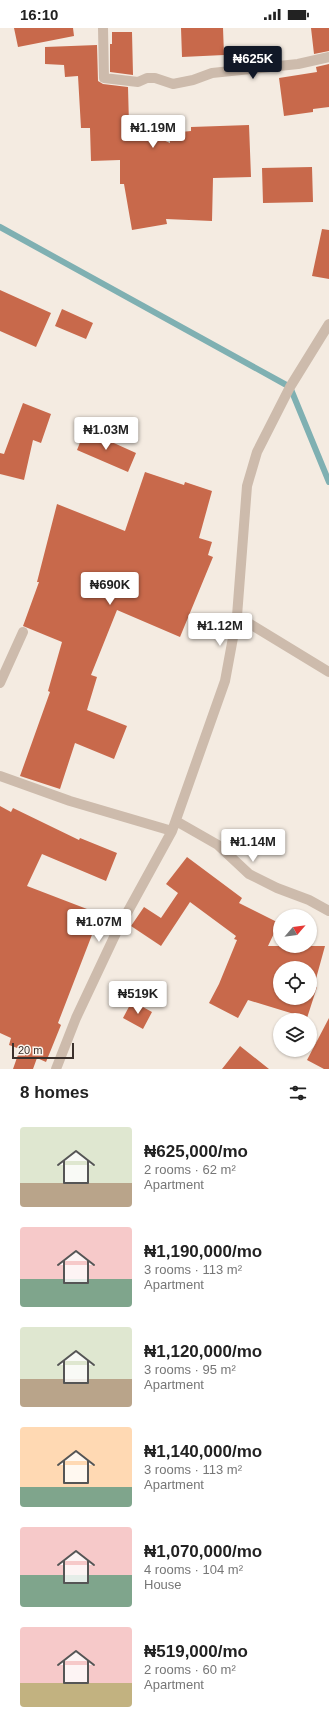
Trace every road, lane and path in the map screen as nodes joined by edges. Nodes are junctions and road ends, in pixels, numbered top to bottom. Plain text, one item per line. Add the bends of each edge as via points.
1 (103, 28) edge
2 (329, 57) edge
3 (329, 324) edge
4 (237, 616) junction
5 (23, 632) dead end
6 (329, 672) edge
7 (0, 683) edge
8 (0, 776) edge
9 (176, 821) junction
10 (172, 832) junction
11 (329, 911) edge
12 (56, 1069) edge

1 - 2 street via 104,78 138,82 155,78 173,84 193,80 212,72 298,64
3 - 4 street via 290,386 257,452 247,486
4 - 6 street
4 - 9 street via 225,681
5 - 7 street
8 - 10 street via 70,801
9 - 10 street
9 - 11 street via 218,844 249,874
10 - 12 street via 116,933 76,1018

